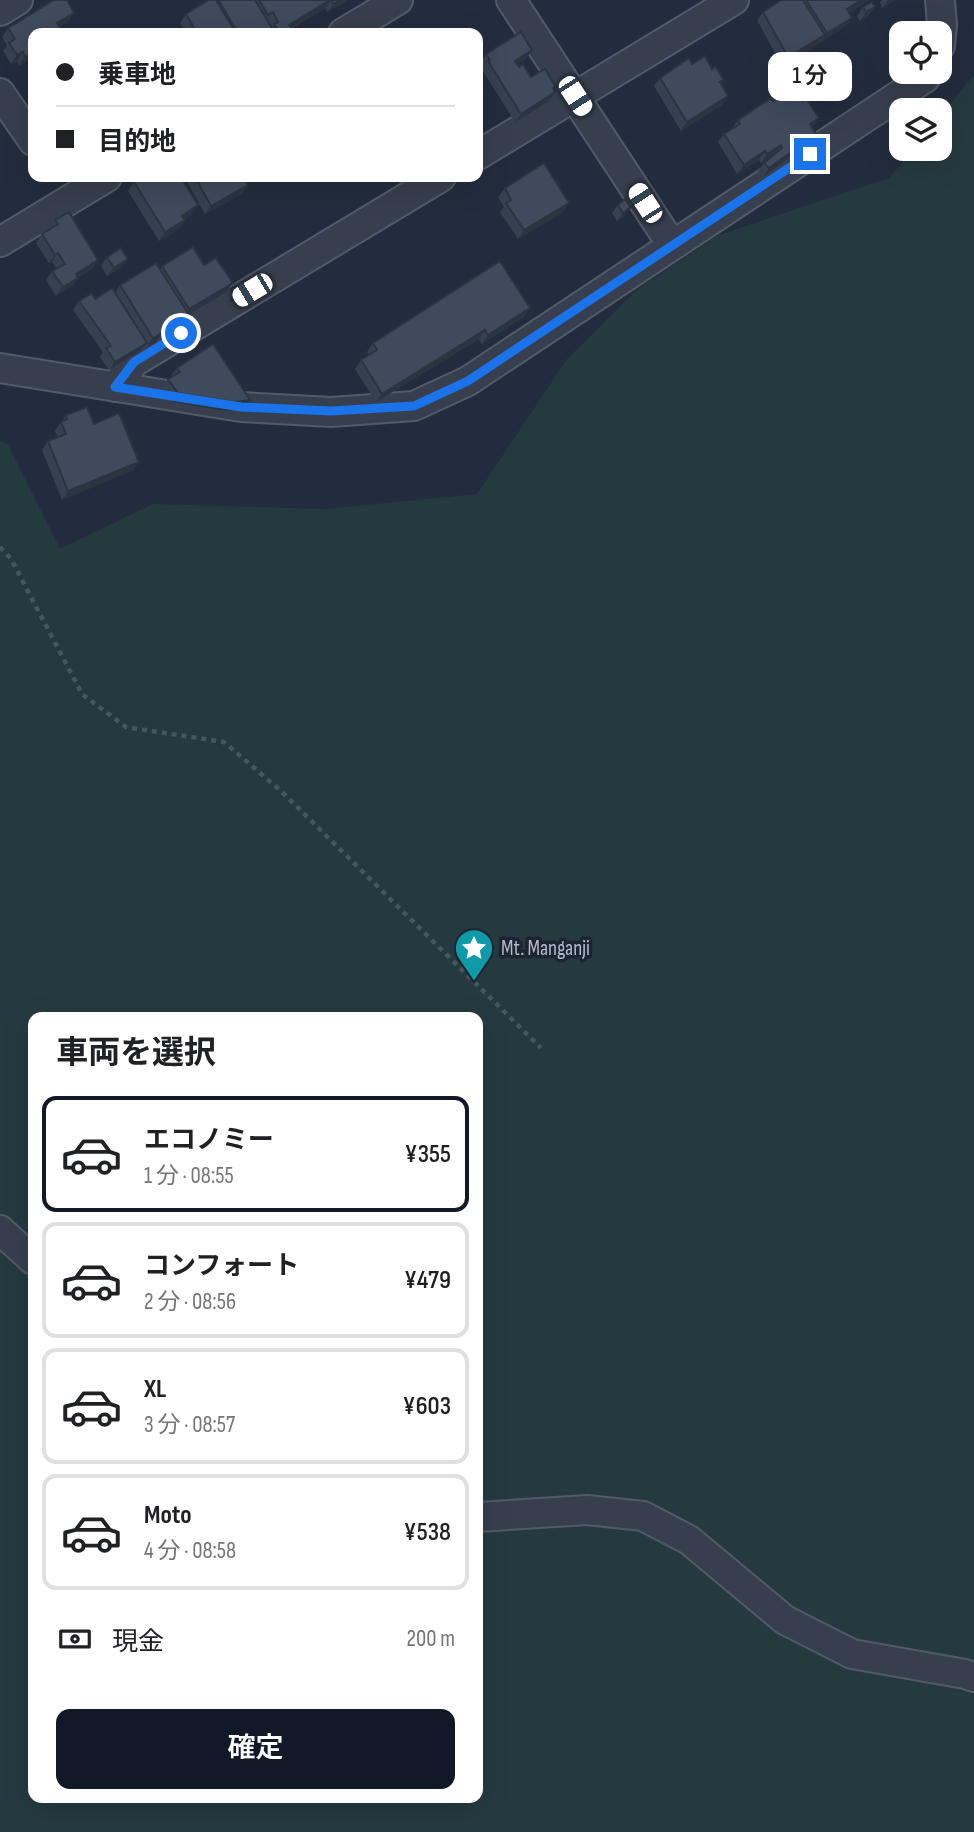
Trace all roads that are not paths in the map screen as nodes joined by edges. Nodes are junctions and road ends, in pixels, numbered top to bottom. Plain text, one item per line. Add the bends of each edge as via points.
1 (18, 0) edge
2 (398, 0) edge
3 (511, 0) edge
4 (734, 0) edge
5 (940, 0) edge
6 (0, 11) edge
7 (942, 21) edge
8 (351, 28) edge
9 (916, 84) edge
10 (0, 93) edge
11 (575, 96) junction
12 (28, 134) edge
13 (483, 152) edge
14 (86, 182) edge
15 (433, 182) edge
16 (66, 187) edge
17 (0, 242) edge
18 (673, 246) junction
19 (0, 368) edge
20 (115, 387) junction
21 (0, 1230) edge
22 (28, 1255) edge
23 (483, 1517) edge
24 (974, 1677) edge

1 - 6 street
2 - 8 street
3 - 11 street
4 - 11 street
5 - 7 street
9 - 18 street
10 - 12 street
11 - 13 street
11 - 18 street
14 - 16 street
15 - 20 street via 134,362
16 - 17 street
18 - 20 street via 468,381 414,406 331,411 241,407
19 - 20 street
21 - 22 street
23 - 24 street via 587,1510 643,1516 689,1540 785,1620 852,1654

